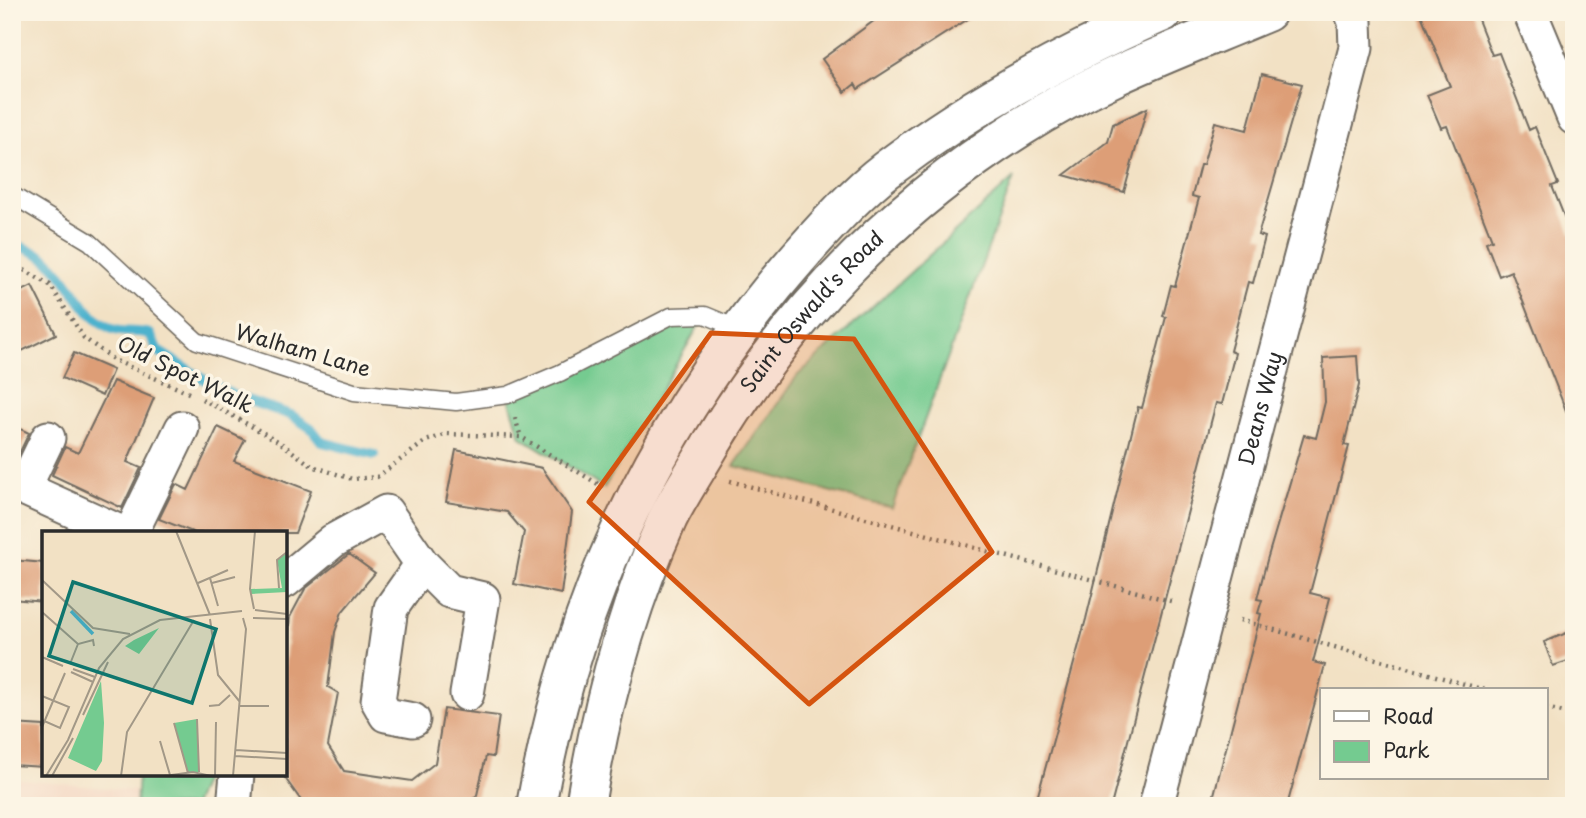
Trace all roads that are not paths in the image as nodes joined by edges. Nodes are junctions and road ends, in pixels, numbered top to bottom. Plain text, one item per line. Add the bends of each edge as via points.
1 (1163, 12) edge
2 (1267, 12) edge
3 (1351, 12) edge
4 (1530, 12) edge
5 (1574, 118) edge
6 (12, 195) edge
7 (739, 329) junction
8 (182, 428) dead end
9 (48, 438) dead end
10 (18, 485) edge
11 (91, 526) edge
12 (113, 531) edge
13 (132, 531) edge
14 (422, 564) junction
15 (287, 579) edge
16 (467, 694) dead end
17 (413, 720) dead end
18 (237, 776) edge
19 (234, 806) edge
20 (536, 806) edge
21 (585, 806) edge
22 (1156, 806) edge

1 - 7 main road, Saint Oswald's Road via 997,94 884,171 802,252
2 - 21 main road, Saint Oswald's Road via 1089,89 1022,126 930,189 845,267 808,309 764,363 669,517 631,614 599,723
3 - 22 street, Deans Way via 1356,48
4 - 5 street
6 - 7 lane, Walham Lane via 90,242 197,341 354,392 456,402 508,395 671,316 705,315
7 - 20 main road, Saint Oswald's Road via 689,400 632,502 574,648
8 - 13 street
9 - 10 street
10 - 11 street
11 - 12 street
14 - 15 street via 386,512 332,541
14 - 16 street via 449,591 483,599
14 - 17 street via 391,608 378,701 386,715
18 - 19 street

